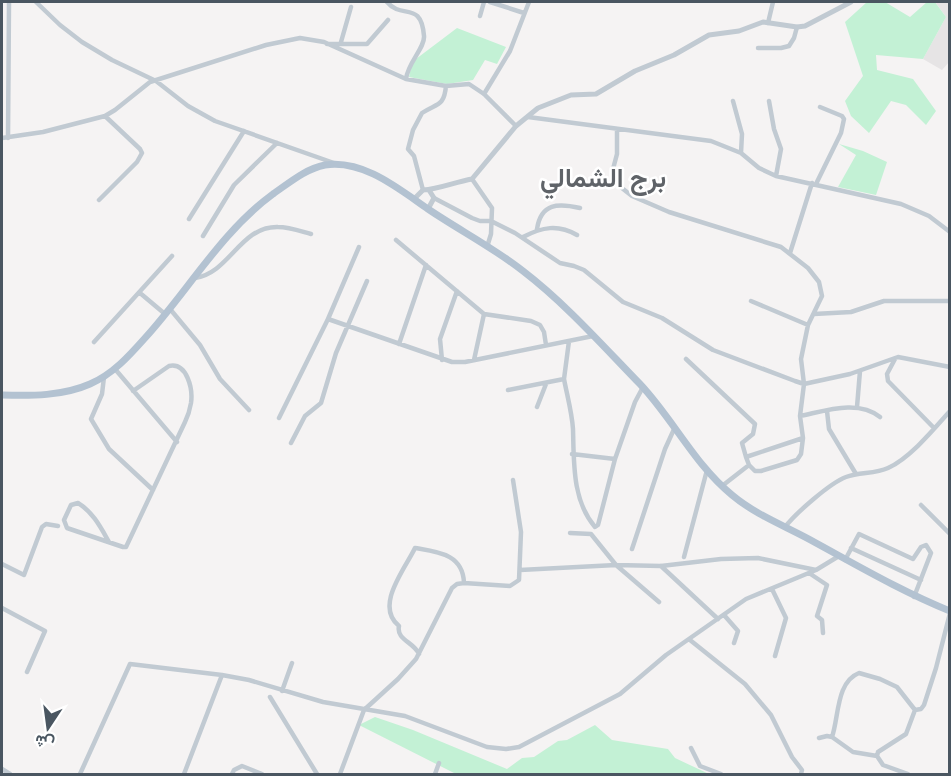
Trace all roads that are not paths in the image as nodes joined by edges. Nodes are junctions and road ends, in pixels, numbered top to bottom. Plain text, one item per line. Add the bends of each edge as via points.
1 (9, 2) edge
2 (36, 2) edge
3 (387, 2) edge
4 (484, 2) edge
5 (490, 2) edge
6 (529, 2) edge
7 (773, 2) edge
8 (852, 2) edge
9 (351, 7) dead end
10 (524, 14) junction
11 (480, 16) dead end
12 (388, 20) dead end
13 (768, 23) junction
14 (797, 27) junction
15 (341, 42) junction
16 (327, 44) junction
17 (758, 48) dead end
18 (406, 79) junction
19 (156, 81) junction
20 (446, 86) junction
21 (484, 94) junction
22 (733, 101) dead end
23 (769, 101) dead end
24 (820, 107) dead end
25 (105, 116) junction
26 (528, 117) junction
27 (516, 126) junction
28 (617, 130) junction
29 (244, 131) junction
30 (2, 138) edge
31 (8, 138) junction
32 (277, 143) junction
33 (741, 153) junction
34 (337, 164) junction
35 (776, 176) junction
36 (472, 179) junction
37 (814, 184) junction
38 (426, 190) junction
39 (434, 198) junction
40 (414, 199) junction
41 (99, 200) dead end
42 (580, 208) dead end
43 (428, 209) junction
44 (189, 219) dead end
45 (491, 220) junction
46 (537, 229) junction
47 (950, 232) edge
48 (311, 234) dead end
49 (577, 235) dead end
50 (202, 236) dead end
51 (523, 237) junction
52 (396, 240) dead end
53 (487, 246) junction
54 (358, 247) dead end
55 (790, 253) junction
56 (172, 256) dead end
57 (426, 266) junction
58 (195, 278) junction
59 (366, 281) dead end
60 (457, 291) junction
61 (140, 293) junction
62 (751, 301) dead end
63 (950, 301) edge
64 (168, 312) junction
65 (484, 314) junction
66 (814, 314) junction
67 (328, 319) junction
68 (808, 325) junction
69 (348, 328) junction
70 (593, 336) junction
71 (569, 341) junction
72 (94, 342) dead end
73 (399, 344) junction
74 (546, 345) junction
75 (686, 359) dead end
76 (895, 359) junction
77 (442, 360) junction
78 (474, 360) junction
79 (950, 367) edge
80 (115, 369) junction
81 (860, 371) junction
82 (104, 377) junction
83 (564, 379) junction
84 (546, 384) junction
85 (804, 384) junction
86 (643, 387) junction
87 (508, 390) dead end
88 (133, 391) junction
89 (2, 395) edge
90 (858, 407) junction
91 (537, 408) dead end
92 (249, 410) dead end
93 (826, 411) junction
94 (950, 411) edge
95 (800, 416) junction
96 (880, 417) dead end
97 (279, 418) dead end
98 (675, 427) junction
99 (934, 428) junction
100 (803, 438) junction
101 (177, 442) junction
102 (291, 443) dead end
103 (572, 453) junction
104 (746, 457) junction
105 (615, 459) junction
106 (749, 465) junction
107 (707, 470) junction
108 (856, 474) junction
109 (513, 480) dead end
110 (722, 486) junction
111 (153, 490) junction
112 (921, 505) dead end
113 (58, 526) dead end
114 (785, 527) junction
115 (570, 533) dead end
116 (950, 534) edge
117 (110, 542) junction
118 (850, 548) junction
119 (632, 549) dead end
120 (684, 556) dead end
121 (842, 558) junction
122 (2, 564) edge
123 (616, 565) junction
124 (662, 566) junction
125 (520, 570) junction
126 (816, 570) junction
127 (809, 573) junction
128 (921, 580) junction
129 (464, 583) junction
130 (772, 589) junction
131 (914, 597) junction
132 (659, 602) dead end
133 (2, 608) edge
134 (950, 612) edge
135 (724, 615) junction
136 (718, 619) junction
137 (823, 633) dead end
138 (690, 639) junction
139 (734, 643) dead end
140 (419, 654) junction
141 (775, 656) dead end
142 (292, 663) dead end
143 (27, 672) dead end
144 (222, 675) junction
145 (282, 691) junction
146 (270, 697) dead end
147 (364, 710) junction
148 (915, 710) junction
149 (832, 737) junction
150 (819, 738) dead end
151 (691, 748) dead end
152 (877, 756) junction
153 (439, 763) dead end
154 (2, 769) edge
155 (10, 774) edge
156 (80, 774) edge
157 (184, 774) edge
158 (232, 774) edge
159 (262, 774) edge
160 (317, 774) edge
161 (340, 774) edge
162 (435, 774) edge
163 (721, 774) edge
164 (801, 774) edge
165 (908, 774) edge

1 - 31 street
2 - 19 street via 72,35
3 - 18 street via 418,15 422,22 424,41
4 - 11 street
5 - 10 street
6 - 10 street
7 - 13 street
8 - 14 street
9 - 15 street
10 - 21 street via 504,63
12 - 15 street via 370,43
13 - 14 street
13 - 26 street via 704,36 596,94 561,98
14 - 17 street via 789,46
15 - 16 street
16 - 18 street
16 - 19 street via 292,38
18 - 20 street
19 - 25 street via 146,84
19 - 29 street via 196,111
20 - 21 street via 469,84
20 - 38 street via 441,104 422,113 408,149
21 - 27 street
22 - 33 street via 742,134
23 - 35 street via 781,149
24 - 37 street via 844,119 841,133
25 - 31 street
25 - 41 street via 142,153
26 - 27 street
26 - 28 street
27 - 36 street
28 - 33 street via 703,139
28 - 55 street via 612,175 624,191 669,213
29 - 32 street
29 - 44 street
30 - 31 street
32 - 34 street
32 - 50 street via 234,185
33 - 35 street
34 - 40 main road via 371,174
34 - 58 main road via 309,170 268,198
35 - 37 street
36 - 38 street
36 - 45 street via 490,203
37 - 47 street via 901,204 929,216
37 - 55 street
38 - 39 street
38 - 40 street
39 - 43 street
39 - 45 street via 472,218
40 - 43 main road
42 - 46 street via 553,206 540,217
43 - 53 main road
45 - 51 street
45 - 53 street
46 - 49 street via 564,228
46 - 51 street
48 - 58 street via 276,226 261,231 245,240 211,274
51 - 85 street via 555,261 584,270 622,302 662,318 713,350
52 - 57 street
53 - 70 main road via 535,281
54 - 67 street
55 - 66 street via 819,282 822,296
56 - 61 street
57 - 60 street
57 - 73 street
58 - 64 main road
59 - 69 street
60 - 65 street
60 - 77 street via 440,339
61 - 64 street
61 - 72 street
62 - 68 street
63 - 66 street via 884,301 851,312
64 - 80 main road
64 - 92 street via 200,345 220,379
65 - 74 street via 540,325
65 - 78 street
66 - 68 street
67 - 69 street
67 - 97 street
68 - 85 street via 801,359
69 - 73 street
69 - 102 street via 321,403 305,416
70 - 71 street
70 - 86 main road
71 - 74 street
71 - 83 street
73 - 77 street
74 - 78 street
75 - 104 street via 755,424 753,434 742,443
76 - 79 street via 907,357
76 - 81 street
76 - 99 street via 887,374 888,381
77 - 78 street
80 - 82 main road
80 - 88 street
81 - 85 street
81 - 90 street
82 - 89 main road via 62,392
82 - 111 street via 102,394 91,419 109,449
83 - 84 street
83 - 103 street via 573,428
84 - 87 street
84 - 91 street
85 - 95 street
86 - 98 main road
86 - 105 street
88 - 101 street
88 - 101 street via 169,366 181,368 190,384 192,401
90 - 93 street
90 - 96 street
93 - 95 street
93 - 108 street via 829,429
94 - 99 street
95 - 100 street
98 - 107 main road
98 - 119 street
99 - 108 street via 888,468
100 - 104 street
100 - 106 street via 797,460 761,471
101 - 111 street
103 - 105 street
103 - 105 street via 581,499 595,527
104 - 106 street
106 - 110 street
107 - 110 main road
107 - 120 street
108 - 114 street via 836,483
109 - 125 street
110 - 114 main road via 748,507
111 - 117 street via 127,546
112 - 116 street
113 - 122 street via 42,526 24,575
114 - 121 main road
115 - 123 street via 591,534
117 - 117 street via 86,508 78,502 71,505 65,526
118 - 121 street
118 - 128 street
118 - 128 street via 859,534 912,558 926,545 931,554
121 - 126 street
121 - 131 main road
123 - 124 street
123 - 125 street
123 - 132 street
124 - 126 street via 758,558
124 - 136 street
125 - 129 street via 519,580 510,585
126 - 127 street
127 - 130 street
127 - 137 street via 827,585 817,616 822,620
128 - 131 street
129 - 140 street via 452,588
129 - 140 street via 464,574 452,557 415,548 396,582 388,608 391,619 399,626 400,637
130 - 135 street
130 - 141 street via 786,618
131 - 134 main road
133 - 143 street via 45,631
134 - 148 street via 926,699 921,709
135 - 136 street
135 - 139 street via 738,631
136 - 138 street
138 - 147 street via 606,702 519,747 487,747 415,719
138 - 164 street via 745,684 771,715
140 - 147 street
142 - 145 street
144 - 145 street
144 - 156 street via 130,664
144 - 157 street
145 - 147 street
146 - 160 street
147 - 161 street
148 - 149 street via 897,687 860,673 850,679 842,693
148 - 152 street via 906,734
149 - 150 street
149 - 152 street via 853,752
151 - 163 street via 698,764
152 - 165 street via 884,765
153 - 162 street
154 - 155 street
158 - 159 street via 242,766

